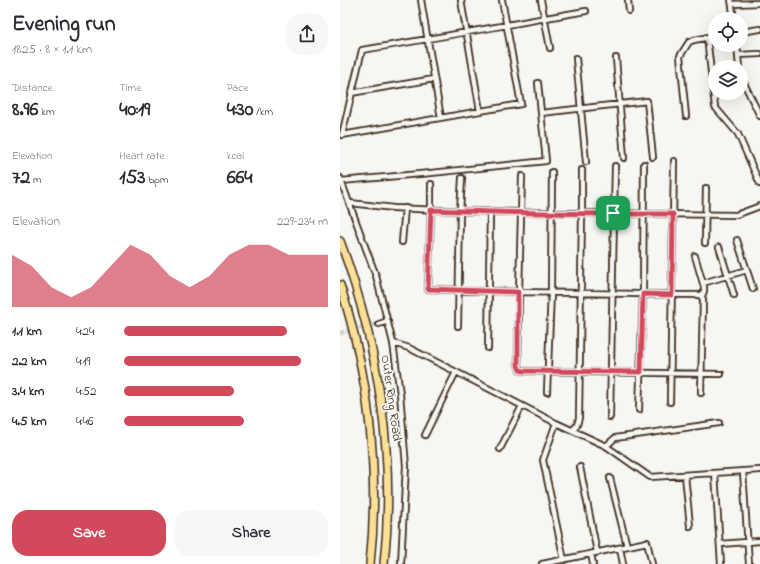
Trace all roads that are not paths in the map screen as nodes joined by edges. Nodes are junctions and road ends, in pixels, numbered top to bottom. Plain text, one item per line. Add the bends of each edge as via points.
1 (421, 0) edge
2 (461, 0) edge
3 (502, 0) edge
4 (541, 0) edge
5 (628, 0) edge
6 (732, 2) edge
7 (760, 3) edge
8 (586, 11) dead end
9 (629, 11) dead end
10 (733, 12) edge
11 (544, 18) junction
12 (507, 25) junction
13 (760, 29) edge
14 (748, 31) edge
15 (467, 32) junction
16 (707, 37) joint
17 (428, 40) junction
18 (550, 48) dead end
19 (738, 52) edge
20 (760, 54) edge
21 (738, 55) junction
22 (576, 58) dead end
23 (616, 58) dead end
24 (738, 60) edge
25 (434, 79) junction
26 (538, 83) dead end
27 (748, 91) edge
28 (351, 93) junction
29 (620, 104) junction
30 (581, 109) junction
31 (480, 111) junction
32 (541, 113) junction
33 (686, 116) dead end
34 (760, 116) edge
35 (441, 118) junction
36 (653, 157) dead end
37 (624, 158) dead end
38 (674, 161) dead end
39 (586, 162) dead end
40 (644, 164) dead end
41 (614, 166) dead end
42 (582, 170) dead end
43 (552, 172) dead end
44 (758, 173) edge
45 (522, 176) dead end
46 (462, 178) dead end
47 (341, 179) edge
48 (431, 184) dead end
49 (760, 184) edge
50 (706, 188) dead end
51 (350, 203) junction
52 (760, 206) edge
53 (405, 208) junction
54 (431, 210) junction
55 (460, 211) junction
56 (521, 211) junction
57 (490, 212) junction
58 (552, 212) junction
59 (582, 213) junction
60 (613, 213) junction
61 (644, 214) junction
62 (673, 214) junction
63 (706, 215) junction
64 (737, 240) dead end
65 (340, 241) edge
66 (402, 242) dead end
67 (705, 243) dead end
68 (719, 247) dead end
69 (694, 256) dead end
70 (747, 270) junction
71 (728, 276) junction
72 (703, 283) junction
73 (340, 285) edge
74 (458, 290) junction
75 (753, 290) dead end
76 (488, 292) junction
77 (518, 292) junction
78 (551, 292) junction
79 (580, 293) junction
80 (612, 294) junction
81 (643, 294) junction
82 (672, 295) junction
83 (734, 295) dead end
84 (702, 296) junction
85 (388, 321) junction
86 (379, 324) tunnel mouth
87 (458, 326) dead end
88 (393, 343) junction
89 (488, 348) dead end
90 (549, 371) junction
91 (456, 372) junction
92 (611, 372) junction
93 (641, 372) junction
94 (579, 373) junction
95 (670, 374) junction
96 (702, 374) junction
97 (721, 374) dead end
98 (547, 392) dead end
99 (701, 393) dead end
100 (670, 402) dead end
101 (522, 406) junction
102 (639, 410) dead end
103 (610, 417) dead end
104 (556, 423) junction
105 (719, 423) dead end
106 (573, 430) junction
107 (425, 435) dead end
108 (606, 446) junction
109 (500, 449) dead end
110 (580, 467) dead end
111 (760, 470) edge
112 (743, 471) junction
113 (715, 473) junction
114 (686, 475) junction
115 (610, 478) dead end
116 (690, 526) dead end
117 (760, 541) edge
118 (747, 542) junction
119 (720, 544) junction
120 (627, 546) junction
121 (620, 548) junction
122 (597, 552) junction
123 (591, 554) junction
124 (572, 558) junction
125 (564, 560) junction
126 (370, 564) edge
127 (384, 564) edge
128 (401, 564) edge
129 (542, 564) edge
130 (573, 564) edge
131 (593, 564) edge
132 (623, 564) edge
133 (652, 564) edge
134 (721, 564) edge
135 (749, 564) edge

1 - 17 street
2 - 15 street
3 - 12 street
4 - 11 street
5 - 9 street
6 - 7 street
6 - 10 street
8 - 11 street
11 - 12 street
11 - 18 street
12 - 15 street
12 - 31 street via 521,104
13 - 14 street
15 - 17 street
15 - 31 street
16 - 33 street via 689,42 680,56
16 - 44 street via 715,107 738,134
17 - 25 street
17 - 28 street via 362,50
19 - 21 street
20 - 21 street
21 - 24 street
22 - 30 street
23 - 29 street
25 - 28 street
25 - 35 street
26 - 32 street
27 - 34 street
28 - 35 street via 342,135
29 - 30 street
29 - 36 street via 647,101
29 - 37 street
30 - 32 street
30 - 39 street
31 - 35 street
32 - 47 street via 546,160 431,173
38 - 62 street
40 - 61 street
41 - 60 street
42 - 59 street
43 - 58 street
44 - 49 street
45 - 56 street
46 - 55 street
47 - 51 street
48 - 54 street
50 - 63 street
51 - 53 street
51 - 85 street via 376,276
52 - 63 street via 736,215
53 - 54 street
53 - 66 street
54 - 55 street
54 - 74 street via 428,288
55 - 57 street
55 - 74 street
56 - 57 street
56 - 58 street
56 - 77 street
57 - 76 street
58 - 59 street
58 - 78 street
59 - 60 street
59 - 79 street
60 - 61 street
60 - 80 street
61 - 62 street
61 - 81 street
62 - 63 street
62 - 82 street
63 - 67 street
64 - 70 street
65 - 127 highway, Outer Ring Road via 371,344 382,409 387,493
68 - 71 street
69 - 72 street
70 - 71 street
70 - 75 street
71 - 72 street
71 - 83 street
72 - 84 street
73 - 126 highway, Outer Ring Road via 354,335 365,392 372,472
74 - 76 street
74 - 87 street
76 - 77 street
76 - 89 street
77 - 78 street
77 - 90 street via 518,366 524,371
78 - 79 street
78 - 90 street
79 - 80 street
79 - 94 street
80 - 81 street
80 - 92 street
81 - 82 street
81 - 93 street
82 - 84 street
82 - 95 street
84 - 96 street
85 - 86 street
85 - 88 street
88 - 91 street via 409,348
88 - 128 street via 406,466
90 - 94 street
90 - 98 street
91 - 101 street
91 - 107 street
92 - 93 street
92 - 94 street
92 - 103 street
93 - 95 street
93 - 102 street
94 - 106 street via 579,418
95 - 96 street
95 - 100 street
96 - 97 street
96 - 99 street
101 - 104 street
101 - 109 street
104 - 106 street
104 - 125 street via 543,460
105 - 108 street via 616,438
106 - 108 street
108 - 114 street via 650,477
110 - 122 street
111 - 112 street
112 - 113 street
112 - 118 street
113 - 114 street
113 - 119 street
114 - 116 street
115 - 120 street
117 - 118 street
118 - 119 street
118 - 135 street
119 - 134 street
120 - 121 street
120 - 133 street via 647,542
121 - 122 street
121 - 132 street
122 - 123 street
123 - 124 street
123 - 131 street
124 - 125 street
124 - 130 street
125 - 129 street

